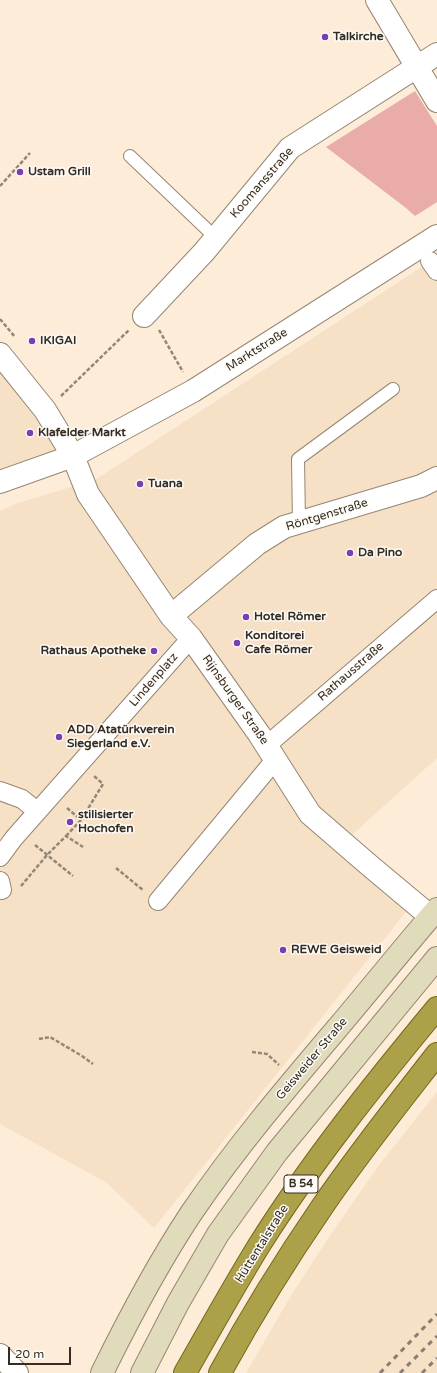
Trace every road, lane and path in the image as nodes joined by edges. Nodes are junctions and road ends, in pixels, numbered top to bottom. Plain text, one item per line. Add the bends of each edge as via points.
1 (377, 0) edge
2 (437, 54) edge
3 (416, 67) junction
4 (437, 101) edge
5 (30, 153) dead end
6 (130, 156) dead end
7 (0, 186) edge
8 (437, 236) edge
9 (216, 238) junction
10 (148, 315) junction
11 (0, 354) edge
12 (393, 389) dead end
13 (193, 391) junction
14 (45, 410) junction
15 (73, 456) junction
16 (437, 478) edge
17 (0, 482) edge
18 (299, 522) junction
19 (437, 599) edge
20 (171, 616) junction
21 (191, 638) junction
22 (271, 753) junction
23 (104, 784) dead end
24 (0, 791) edge
25 (64, 805) dead end
26 (37, 812) junction
27 (81, 820) junction
28 (66, 836) junction
29 (37, 847) dead end
30 (83, 847) dead end
31 (47, 855) junction
32 (0, 857) edge
33 (116, 868) dead end
34 (73, 876) dead end
35 (24, 882) dead end
36 (136, 884) dead end
37 (158, 901) dead end
38 (434, 912) edge
39 (437, 958) edge
40 (437, 1008) edge
41 (39, 1039) dead end
42 (252, 1052) dead end
43 (437, 1054) edge
44 (277, 1063) dead end
45 (93, 1064) dead end
46 (192, 1212) junction
47 (218, 1234) junction
48 (0, 1355) edge
49 (105, 1369) edge
50 (17, 1373) edge
51 (87, 1373) edge
52 (142, 1373) edge
53 (186, 1373) edge
54 (220, 1373) edge

1 - 3 street
2 - 3 street, Koomansstraße
3 - 4 street
3 - 9 street, Koomansstraße via 290,148
5 - 7 path
6 - 9 lane
8 - 13 street, Marktstraße
9 - 10 street, Koomansstraße
10 - 13 path
10 - 14 path
11 - 14 street, Rijnsburger Straße
12 - 18 lane via 298,459
13 - 15 street, Marktstraße
14 - 15 street, Rijnsburger Straße
15 - 17 street, Marktstraße
15 - 20 street, Rijnsburger Straße via 88,494
16 - 18 street, Röntgenstraße via 421,486
18 - 20 street, Röntgenstraße via 284,527 257,544
19 - 22 street, Rathausstraße
20 - 21 street, Rijnsburger Straße
21 - 22 street, Rijnsburger Straße
21 - 26 street, Lindenplatz
22 - 37 street, Rathausstraße
22 - 38 street, Rijnsburger Straße via 310,814 368,866
23 - 27 path
24 - 26 street via 22,799
25 - 27 path
26 - 32 street, Lindenplatz
27 - 28 path
28 - 30 path
28 - 31 path
29 - 31 path
31 - 34 path
31 - 35 path
33 - 36 path
38 - 46 main road, Geisweider Straße via 252,1131
39 - 47 main road via 277,1152
40 - 53 highway, Hüttentalstraße / B 54 via 355,1109 298,1188 258,1247
41 - 45 path via 50,1037
42 - 44 path via 267,1054
43 - 54 highway, B 54 via 322,1206
46 - 47 main road
46 - 49 main road, Geisweider Straße via 162,1259
47 - 52 main road
48 - 50 street
49 - 51 main road

